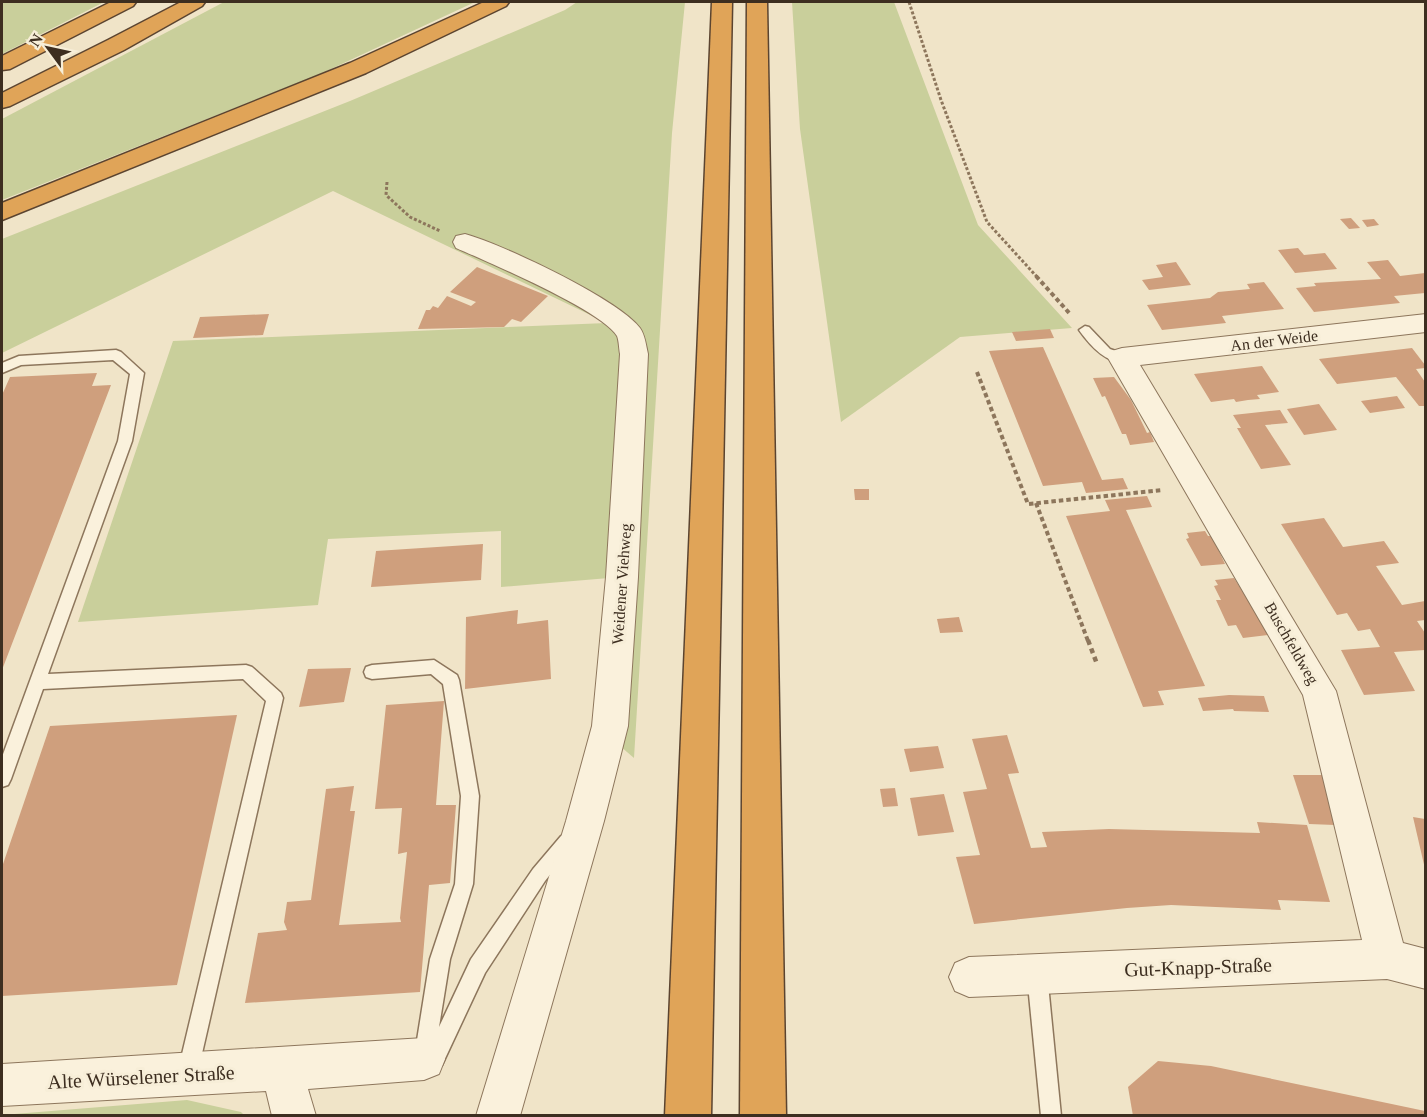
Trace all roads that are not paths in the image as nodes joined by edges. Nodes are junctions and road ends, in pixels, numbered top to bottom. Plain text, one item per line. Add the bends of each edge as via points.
1 (126, 2) edge
2 (195, 2) edge
3 (500, 2) edge
4 (722, 2) edge
5 (758, 2) edge
6 (2, 64) edge
7 (2, 102) edge
8 (2, 212) edge
9 (465, 242) road end
10 (1425, 322) edge
11 (1085, 330) road end
12 (1122, 357) junction
13 (2, 368) edge
14 (372, 672) dead end
15 (37, 682) junction
16 (2, 779) edge
17 (585, 821) junction
18 (1387, 959) junction
19 (1425, 969) edge
20 (1037, 974) junction
21 (969, 977) dead end
22 (424, 1059) junction
23 (281, 1068) junction
24 (187, 1073) junction
25 (2, 1085) edge
26 (294, 1116) edge
27 (498, 1116) edge
28 (688, 1116) edge
29 (763, 1116) edge
30 (1051, 1116) edge

1 - 6 highway
2 - 7 highway
3 - 8 highway via 358,68
4 - 28 highway
5 - 29 highway
9 - 17 street, Weidener Viehweg via 553,282 615,318 630,334 634,366 610,726
10 - 12 street, An der Weide
11 - 12 lane via 1105,352
12 - 18 street, Buschfeldweg via 1319,690
13 - 15 lane via 19,361 116,355 138,373 125,441
14 - 22 lane via 434,667 451,680 470,796 464,884 440,959
15 - 16 lane
15 - 24 lane via 246,672 275,698
17 - 22 lane via 539,875 478,966 435,1058
17 - 27 street, Weidener Viehweg
18 - 19 street, Gut-Knapp-Straße
18 - 20 street, Gut-Knapp-Straße
20 - 21 street, Gut-Knapp-Straße
20 - 30 lane
22 - 23 street, Alte Würselener Straße
23 - 24 street, Alte Würselener Straße
23 - 26 street
24 - 25 street, Alte Würselener Straße

